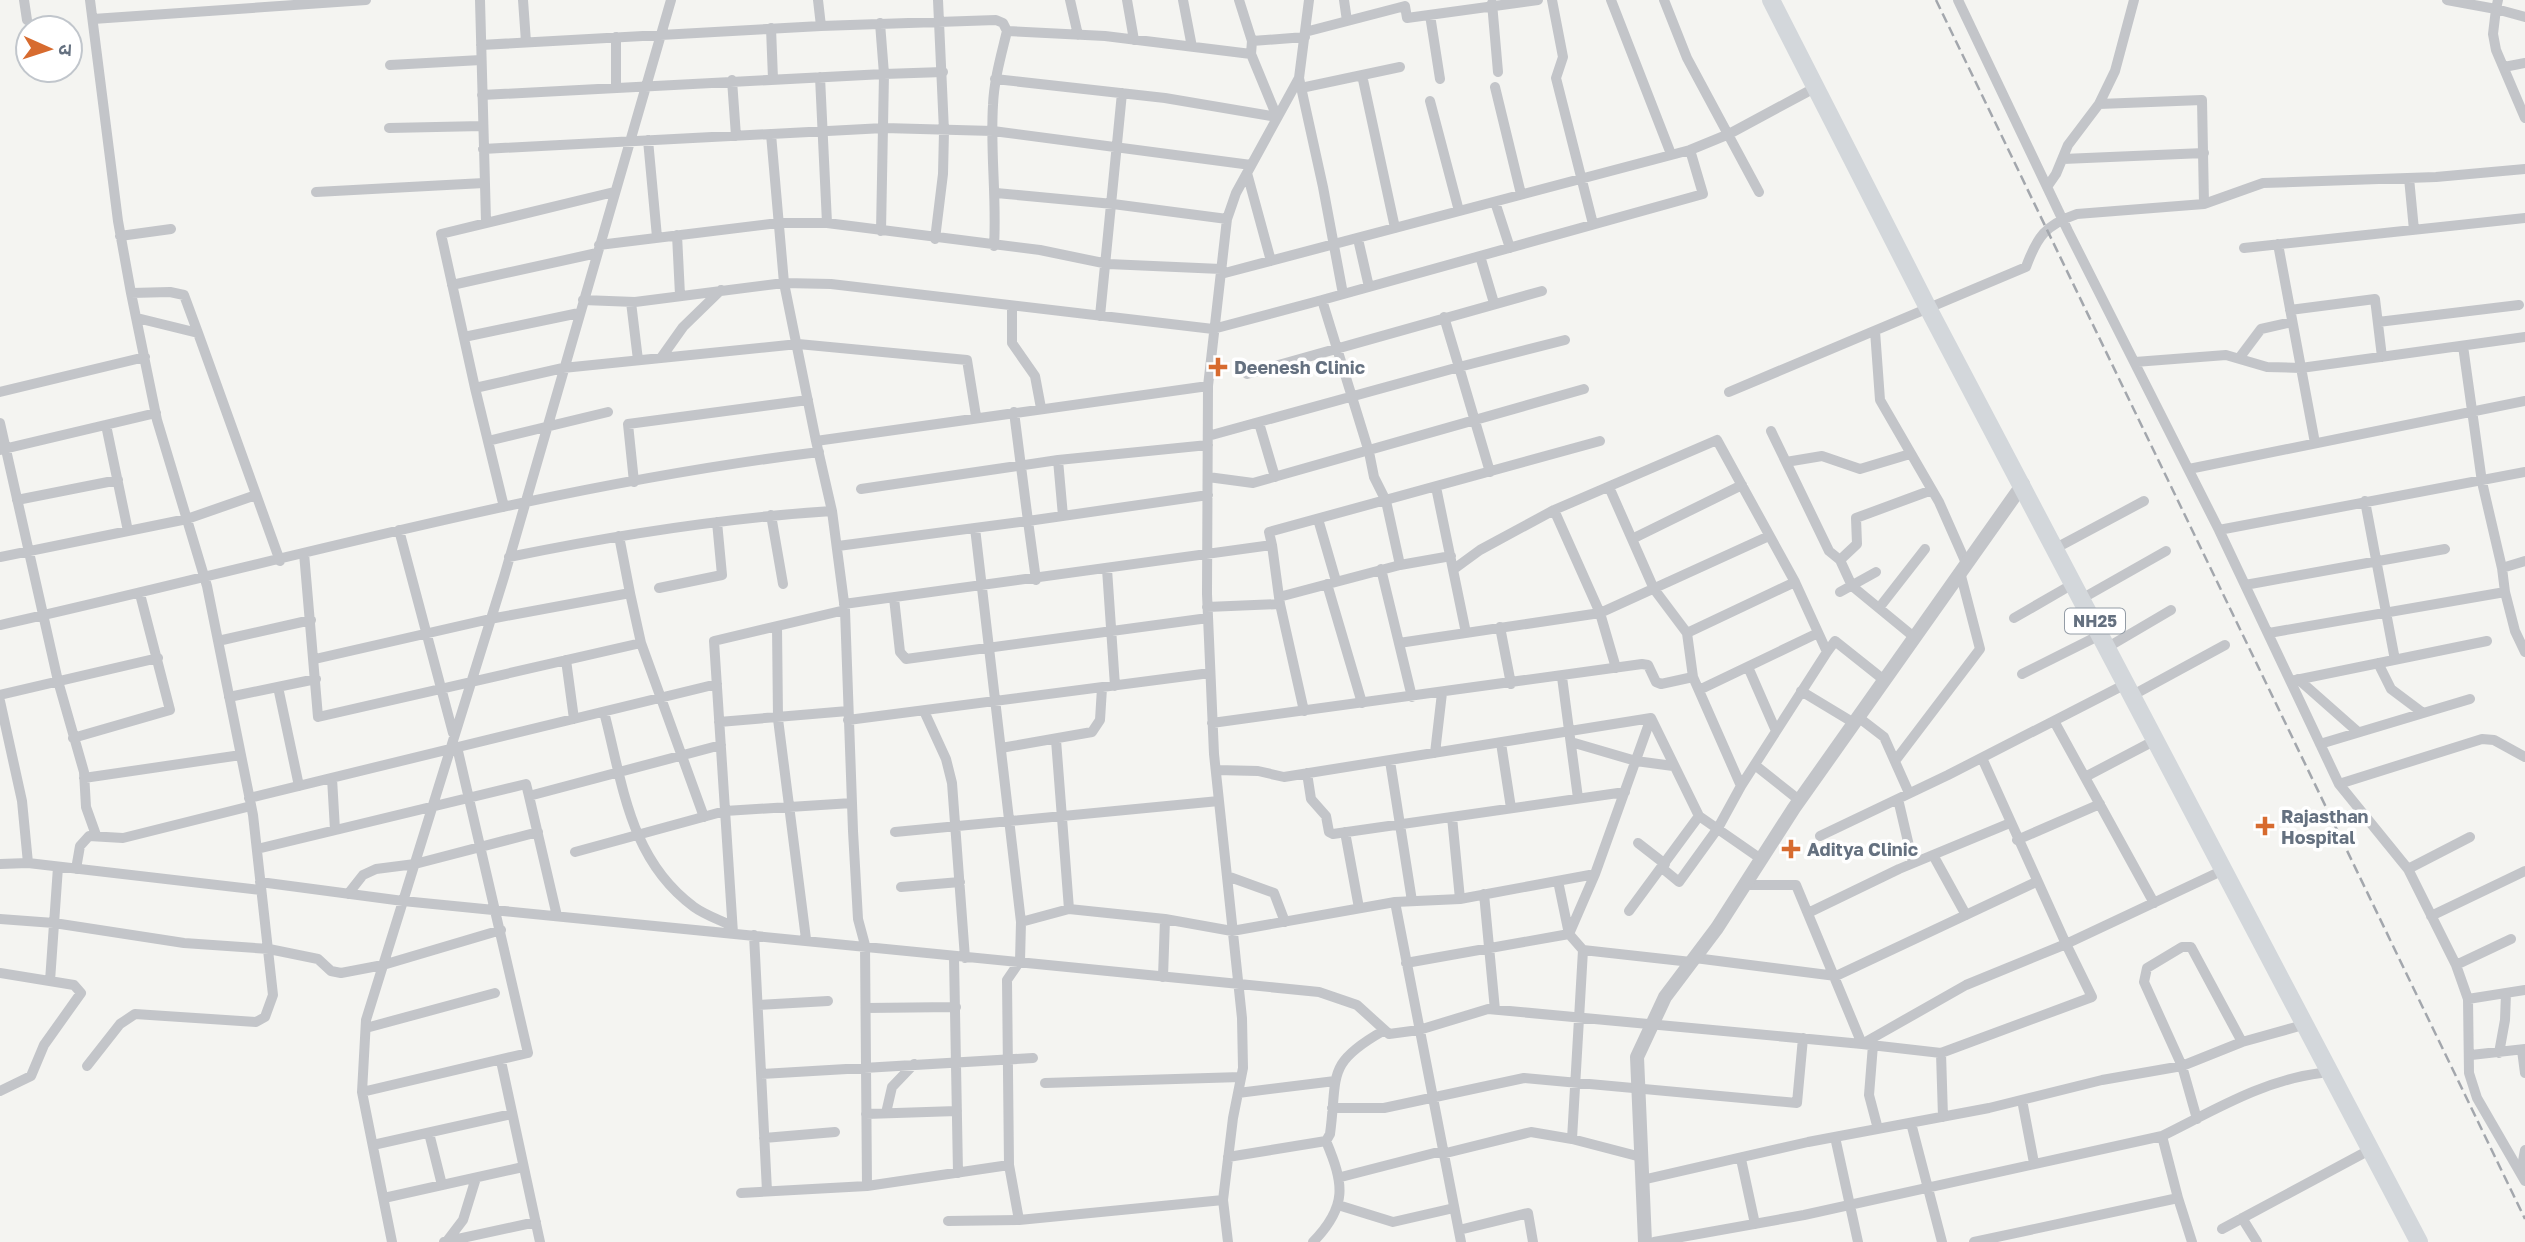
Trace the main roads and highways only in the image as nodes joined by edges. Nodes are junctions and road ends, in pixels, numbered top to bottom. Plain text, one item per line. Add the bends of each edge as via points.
1 (1759, 0) edge
2 (1771, 0) edge
3 (1923, 310) junction
4 (2019, 488) junction
5 (2100, 643) junction
6 (2126, 692) junction
7 (2407, 1242) edge
8 (2419, 1242) edge

1 - 3 main road, NH25
2 - 3 main road, NH25
3 - 4 main road, NH25
4 - 5 main road, NH25 via 2066,588
4 - 5 main road, NH25 via 2056,548
5 - 6 main road, NH25
6 - 7 main road, NH25 via 2148,744
6 - 8 main road, NH25

